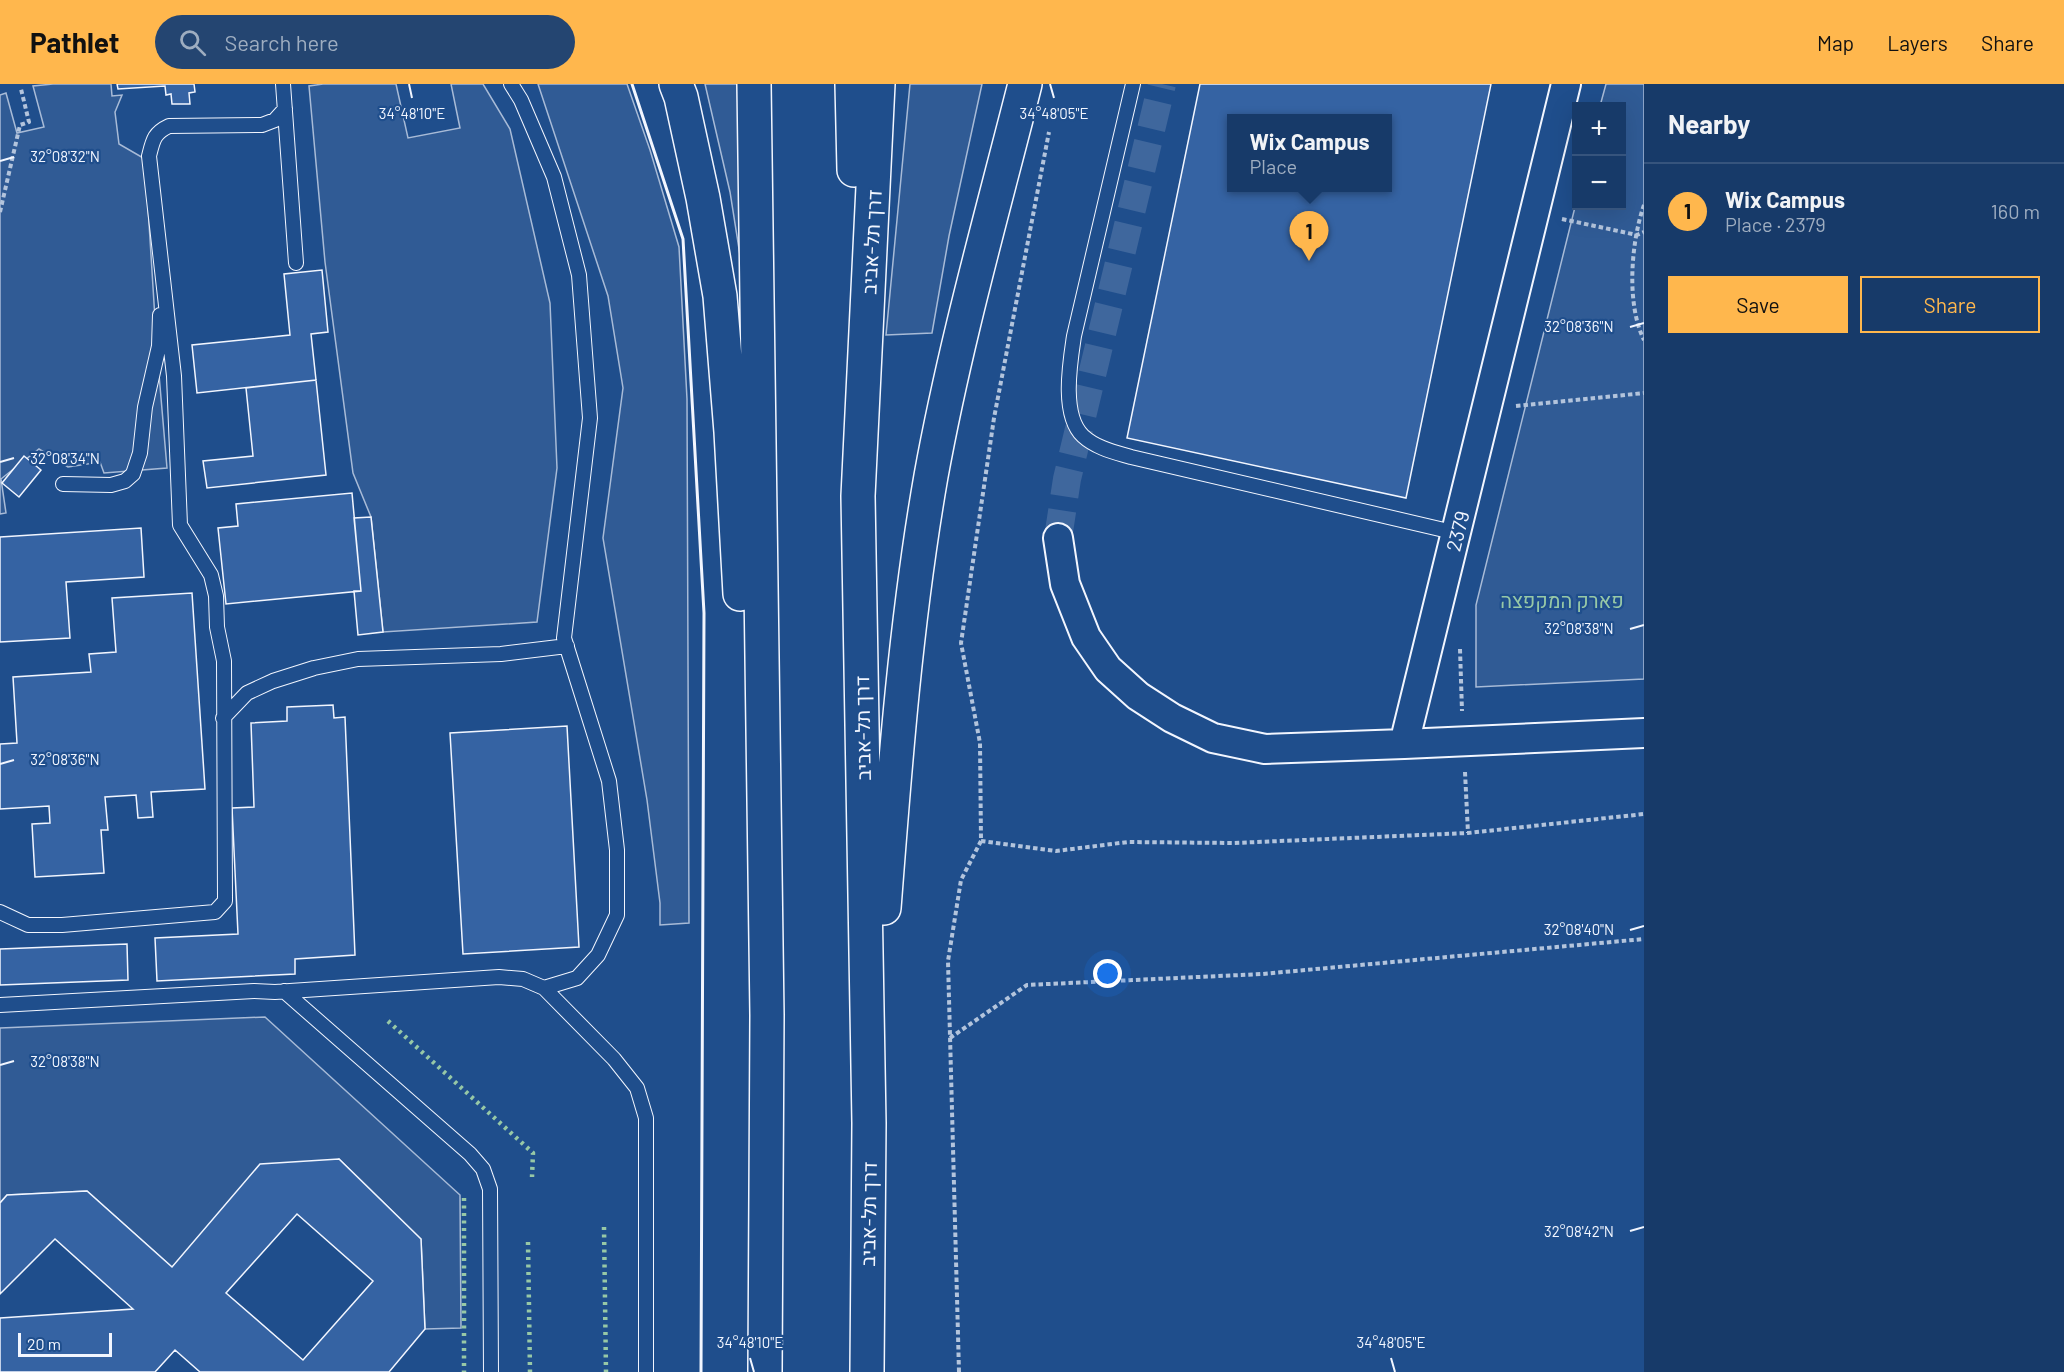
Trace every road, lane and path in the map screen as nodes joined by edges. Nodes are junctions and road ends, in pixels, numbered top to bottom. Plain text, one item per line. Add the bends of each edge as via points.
1 (283, 84) edge
2 (511, 84) edge
3 (676, 84) edge
4 (754, 84) edge
5 (852, 84) edge
6 (878, 84) edge
7 (1025, 84) edge
8 (1134, 84) edge
9 (1566, 84) edge
10 (21, 89) dead end
11 (285, 109) junction
12 (1049, 130) dead end
13 (1644, 205) edge
14 (0, 212) edge
15 (1534, 214) junction
16 (1644, 232) edge
17 (1637, 235) junction
18 (160, 252) junction
19 (296, 263) dead end
20 (1644, 340) edge
21 (1644, 393) edge
22 (1509, 407) dead end
23 (63, 484) dead end
24 (858, 496) junction
25 (1457, 533) junction
26 (1058, 538) tunnel mouth
27 (567, 646) junction
28 (223, 718) junction
29 (1644, 733) edge
30 (1404, 744) junction
31 (1644, 814) edge
32 (981, 841) junction
33 (0, 912) edge
34 (1644, 939) edge
35 (544, 988) junction
36 (284, 991) junction
37 (0, 1005) edge
38 (767, 1015) junction
39 (950, 1038) junction
40 (869, 1123) junction
41 (492, 1372) edge
42 (646, 1372) edge
43 (765, 1372) edge
44 (867, 1372) edge
45 (959, 1372) edge

1 - 11 lane
2 - 27 lane via 554,177 579,275 590,418 564,638
3 - 38 highway via 703,198 720,296
4 - 38 highway
5 - 24 highway
6 - 24 highway, דרך תל-אביב
7 - 40 highway via 952,376 931,477 910,620
8 - 25 lane via 1074,336 1069,396 1073,419 1082,436 1105,450 1131,457
9 - 15 street, 2379
10 - 14 path via 29,122 20,125
11 - 18 lane via 275,120 262,125 169,126 158,132 149,156
11 - 19 lane
12 - 32 path via 994,418 961,643 980,743
13 - 17 path
15 - 17 path
15 - 25 street, 2379
16 - 17 path
17 - 20 path via 1634,303
18 - 23 lane via 159,346 134,474 125,482 111,485
18 - 28 lane via 174,376 180,525 211,574 216,596 224,661
21 - 22 path
24 - 40 highway, דרך תל-אביב
25 - 30 street, 2379
26 - 30 street via 1065,584 1086,637 1108,669 1138,696 1172,718 1214,738 1265,749
27 - 28 lane via 501,654 358,659 273,681 247,693
27 - 35 lane via 609,781 617,850 617,915 598,955 577,978
28 - 33 lane via 225,901 215,912 62,926 28,925
29 - 30 street
31 - 32 path via 1468,833 1234,843 1128,842 1056,851
32 - 39 path via 961,880 948,961
34 - 39 path via 1262,974 1027,985
35 - 36 lane via 523,979 499,977
35 - 42 lane via 637,1088 646,1118
36 - 37 lane
36 - 41 lane via 483,1169 490,1189
38 - 43 highway
39 - 45 path
40 - 44 highway, דרך תל-אביב

